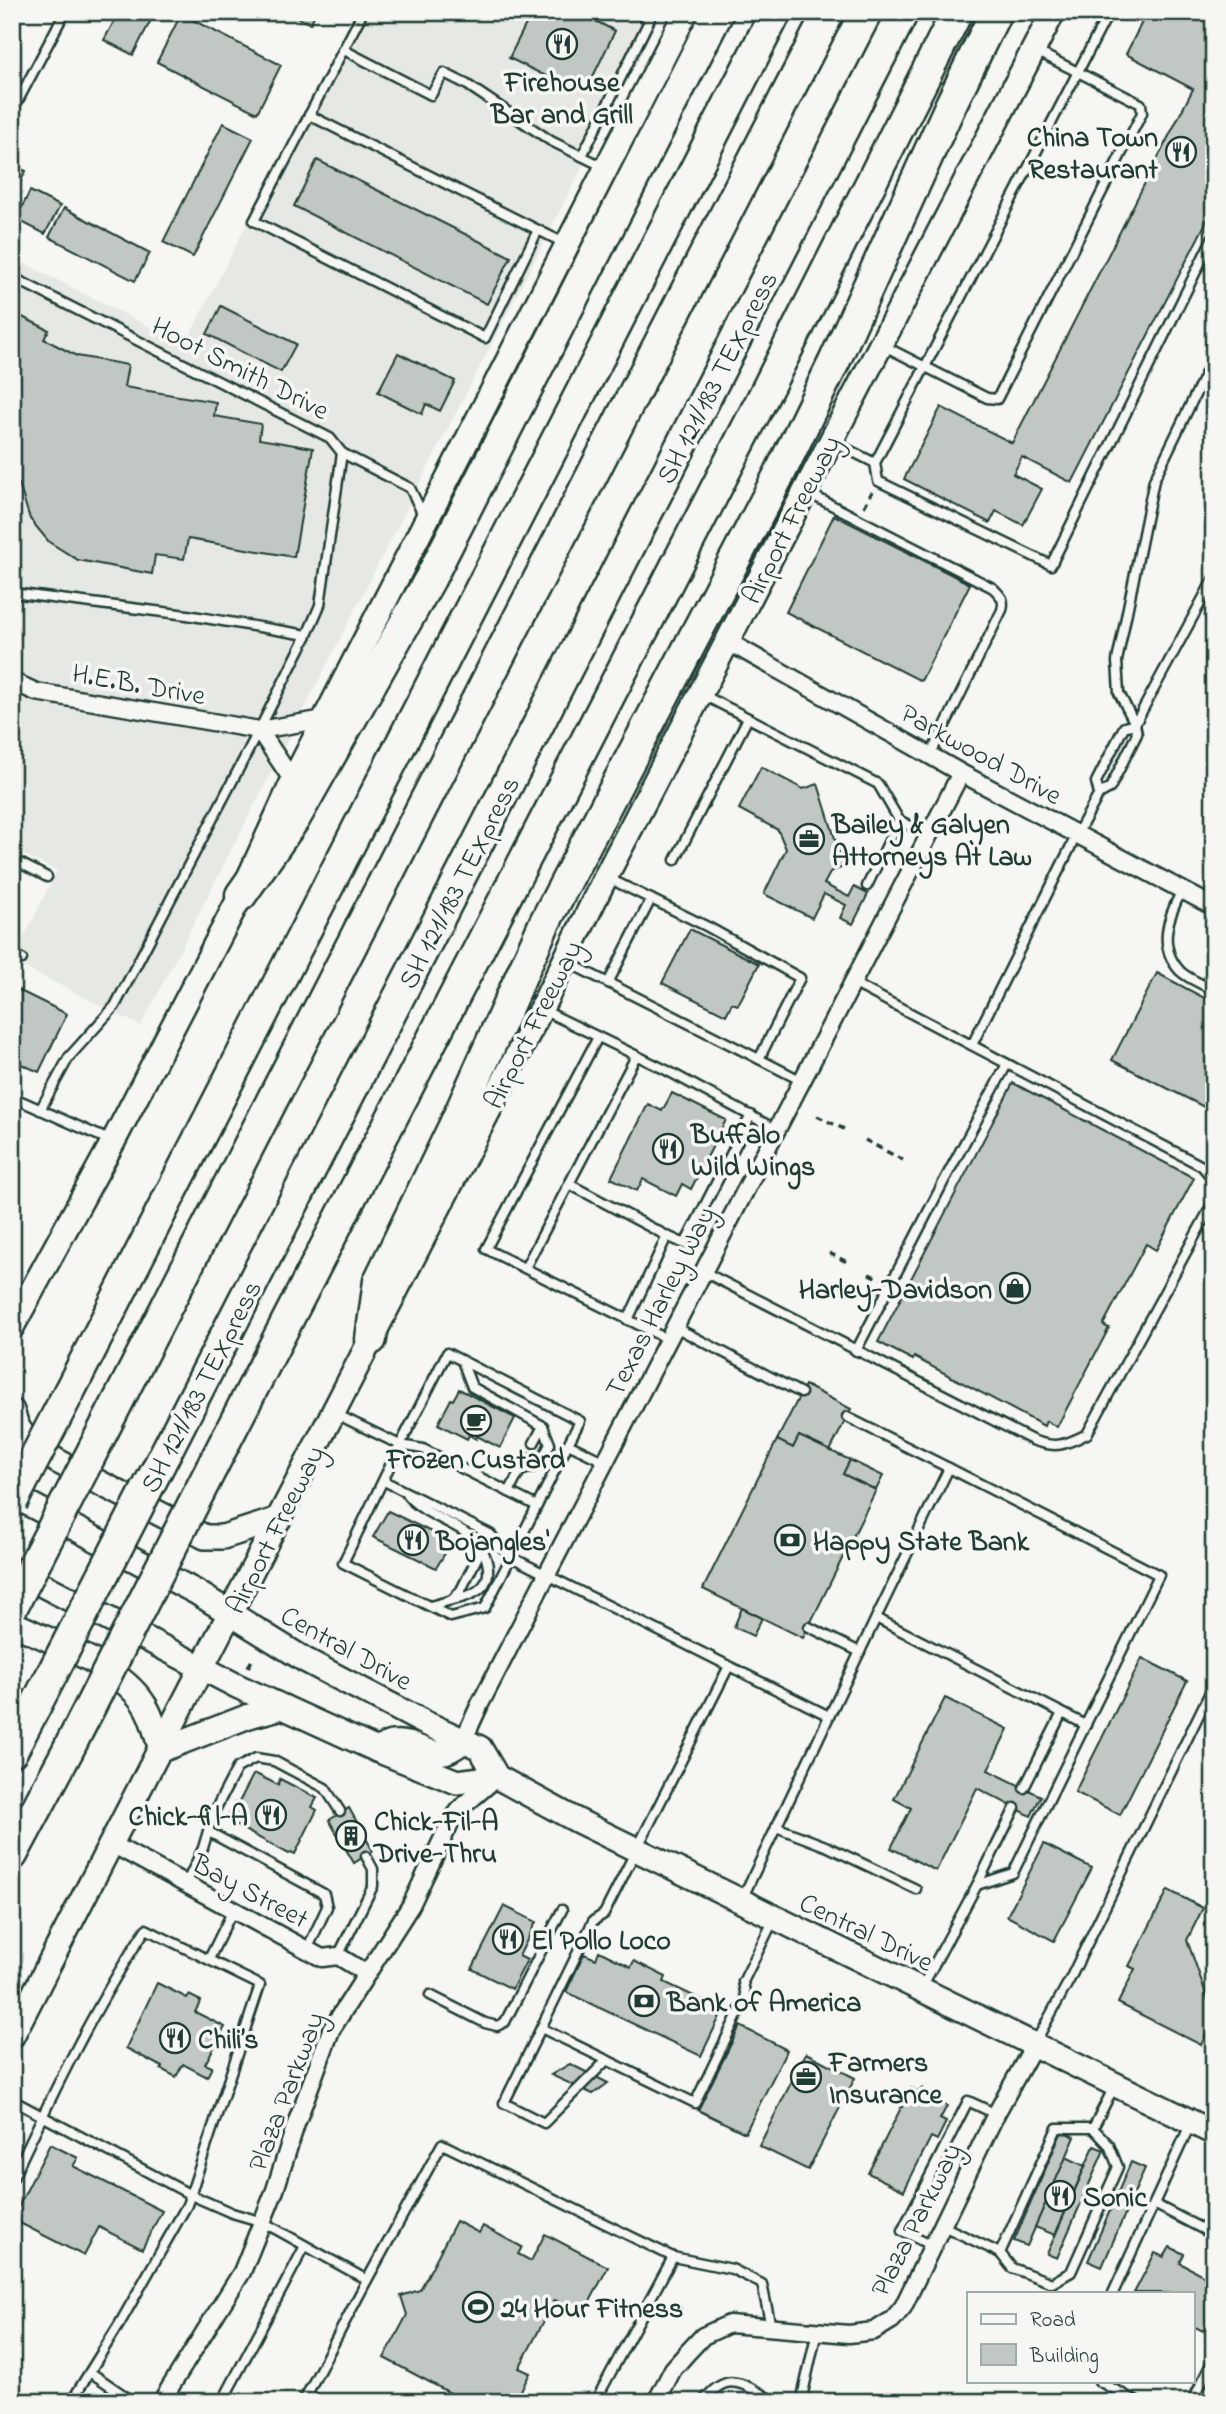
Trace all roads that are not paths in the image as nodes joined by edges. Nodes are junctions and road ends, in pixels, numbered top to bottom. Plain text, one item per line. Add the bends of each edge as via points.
1 (65, 12) edge
2 (363, 12) edge
3 (637, 12) edge
4 (686, 12) edge
5 (718, 12) edge
6 (776, 12) edge
7 (829, 12) edge
8 (903, 12) edge
9 (957, 12) edge
10 (996, 12) edge
11 (1054, 12) edge
12 (1109, 12) edge
13 (344, 50) junction
14 (1034, 50) junction
15 (1078, 73) junction
16 (12, 112) edge
17 (309, 115) junction
18 (583, 156) junction
19 (607, 168) junction
20 (538, 230) junction
21 (1214, 234) edge
22 (568, 245) junction
23 (12, 277) edge
24 (880, 344) junction
25 (1214, 355) edge
26 (925, 367) junction
27 (830, 441) junction
28 (342, 453) junction
29 (875, 463) junction
30 (804, 491) junction
31 (427, 522) junction
32 (1214, 578) edge
33 (12, 593) edge
34 (307, 635) junction
35 (727, 641) junction
36 (12, 681) edge
37 (701, 693) junction
38 (748, 718) junction
39 (325, 719) junction
40 (1135, 724) junction
41 (260, 730) junction
42 (930, 756) junction
43 (961, 773) junction
44 (293, 781) junction
45 (1099, 794) junction
46 (899, 820) junction
47 (1077, 834) junction
48 (929, 836) junction
49 (12, 859) edge
50 (675, 860) dead end
51 (606, 876) junction
52 (47, 877) dead end
53 (867, 886) dead end
54 (1182, 890) junction
55 (241, 895) junction
56 (650, 899) junction
57 (1214, 907) edge
58 (12, 955) edge
59 (22, 959) dead end
60 (564, 961) junction
61 (608, 983) junction
62 (853, 984) junction
63 (1214, 990) edge
64 (541, 1009) junction
65 (598, 1037) junction
66 (972, 1045) junction
67 (636, 1056) junction
68 (759, 1059) junction
69 (1007, 1064) junction
70 (802, 1081) junction
71 (12, 1097) edge
72 (40, 1110) junction
73 (751, 1115) junction
74 (777, 1130) junction
75 (113, 1142) junction
76 (569, 1184) junction
77 (1214, 1188) edge
78 (1214, 1201) edge
79 (667, 1236) junction
80 (525, 1268) junction
81 (704, 1272) junction
82 (628, 1320) junction
83 (12, 1327) edge
84 (672, 1334) junction
85 (371, 1339) junction
86 (856, 1351) junction
87 (462, 1361) junction
88 (800, 1393) dead end
89 (12, 1411) edge
90 (333, 1413) junction
91 (847, 1417) dead end
92 (543, 1426) junction
93 (534, 1443) dead end
94 (568, 1444) junction
95 (400, 1445) junction
96 (527, 1458) dead end
97 (605, 1462) junction
98 (949, 1468) junction
99 (520, 1471) junction
100 (384, 1481) junction
101 (404, 1490) junction
102 (509, 1492) junction
103 (12, 1495) edge
104 (12, 1502) edge
105 (537, 1506) junction
106 (279, 1519) junction
107 (482, 1548) junction
108 (511, 1557) junction
109 (12, 1569) edge
110 (546, 1575) junction
111 (452, 1600) junction
112 (12, 1606) edge
113 (430, 1606) junction
114 (231, 1614) junction
115 (876, 1618) junction
116 (12, 1623) edge
117 (809, 1627) dead end
118 (860, 1652) junction
119 (729, 1666) junction
120 (204, 1668) junction
121 (1214, 1684) edge
122 (283, 1707) junction
123 (1062, 1713) junction
124 (829, 1716) junction
125 (1086, 1725) junction
126 (463, 1741) junction
127 (161, 1750) junction
128 (377, 1750) junction
129 (12, 1751) edge
130 (497, 1777) junction
131 (1024, 1788) dead end
132 (1015, 1808) dead end
133 (340, 1811) dead end
134 (776, 1827) junction
135 (209, 1832) junction
136 (112, 1844) junction
137 (636, 1851) junction
138 (12, 1855) edge
139 (366, 1856) dead end
140 (185, 1884) junction
141 (977, 1885) junction
142 (916, 1889) dead end
143 (740, 1902) junction
144 (233, 1910) junction
145 (562, 1910) dead end
146 (774, 1918) junction
147 (307, 1950) junction
148 (338, 1956) junction
149 (209, 1959) junction
150 (366, 1973) junction
151 (920, 1990) junction
152 (430, 1995) dead end
153 (541, 2028) junction
154 (12, 2036) edge
155 (1034, 2045) junction
156 (607, 2060) junction
157 (1115, 2085) junction
158 (12, 2100) edge
159 (996, 2115) junction
160 (41, 2116) junction
161 (1093, 2128) junction
162 (1207, 2128) edge
163 (12, 2180) edge
164 (191, 2195) junction
165 (1154, 2204) junction
166 (263, 2222) junction
167 (943, 2226) junction
168 (1214, 2235) edge
169 (305, 2246) junction
170 (933, 2246) junction
171 (1000, 2253) junction
172 (673, 2257) junction
173 (367, 2280) junction
174 (1113, 2292) edge
175 (771, 2328) junction
176 (817, 2331) junction
177 (1214, 2358) edge
178 (90, 2372) junction
179 (1100, 2382) edge
180 (305, 2398) edge
181 (71, 2402) edge
182 (134, 2402) edge
183 (161, 2402) edge
184 (222, 2402) edge
185 (322, 2402) edge
186 (595, 2402) edge
187 (656, 2402) edge
188 (703, 2402) edge
189 (775, 2402) edge
190 (801, 2402) edge
191 (1137, 2402) edge
192 (1192, 2402) edge

1 - 16 lane
2 - 13 lane
3 - 18 lane via 650,19
4 - 19 main road
5 - 55 highway via 430,579 296,818
6 - 104 highway, bridge
7 - 112 highway, bridge
8 - 129 highway, SH 121/183 TEXpress, bridge
9 - 138 highway, bridge
10 - 85 highway via 780,473 545,922 379,1281
11 - 14 main road, Airport Freeway
12 - 15 lane
13 - 17 lane
13 - 18 lane via 432,95 444,73 551,141
14 - 15 lane
14 - 24 main road, Airport Freeway
15 - 26 lane
15 - 26 lane via 1141,104 1142,113 997,399
17 - 20 lane
17 - 20 lane via 254,221 485,338
18 - 19 lane
19 - 22 main road
20 - 22 lane
21 - 29 lane via 1051,565 878,481
22 - 31 main road
23 - 28 lane, Hoot Smith Drive via 330,438
24 - 26 lane
24 - 27 main road, Airport Freeway
25 - 40 lane via 1154,480 1117,661 1119,693
26 - 29 lane
27 - 29 lane
27 - 30 main road, Airport Freeway
28 - 31 lane, Hoot Smith Drive via 410,488
28 - 34 lane via 320,605
30 - 35 main road, Airport Freeway
30 - 42 lane via 1002,596 1004,602
31 - 39 main road
32 - 40 lane
33 - 34 lane
34 - 41 lane
35 - 37 main road, Airport Freeway
35 - 42 street, Parkwood Drive
36 - 41 street, H.E.B. Drive via 36,692
37 - 38 lane
37 - 51 main road, Airport Freeway
38 - 46 lane via 878,784
38 - 50 lane
39 - 41 street, H.E.B. Drive
39 - 44 main road
40 - 45 lane via 1137,734 1110,788
40 - 45 lane via 1124,727 1118,738 1096,782
41 - 44 street
41 - 72 lane via 115,1006 69,1057
42 - 43 street, Parkwood Drive
43 - 47 street, Parkwood Drive
43 - 48 street, Texas Harley Way
44 - 55 main road
45 - 47 lane
46 - 48 lane
46 - 53 lane
47 - 54 street, Parkwood Drive
47 - 66 lane
48 - 62 street, Texas Harley Way
49 - 52 lane
51 - 56 lane
51 - 60 main road, Airport Freeway
54 - 57 street, Parkwood Drive
54 - 63 lane via 1171,912 1166,947 1181,972
55 - 75 main road
56 - 61 lane
56 - 68 lane via 800,978
58 - 59 lane
60 - 61 lane
60 - 64 main road, Airport Freeway
61 - 68 lane
62 - 66 lane
62 - 70 street, Texas Harley Way
64 - 65 lane
64 - 85 main road, Airport Freeway
65 - 67 lane
65 - 80 lane via 486,1249
66 - 69 lane
67 - 73 lane
67 - 76 lane
68 - 70 lane
69 - 77 lane via 1202,1166
69 - 86 lane
70 - 74 street, Texas Harley Way
71 - 72 lane
72 - 75 lane
73 - 74 lane
73 - 79 lane via 685,1244
74 - 81 street, Texas Harley Way
75 - 83 main road
76 - 79 lane
76 - 80 lane
78 - 86 lane via 1087,1434 1066,1444 1049,1446 1032,1440
79 - 82 lane
80 - 82 lane
81 - 84 street, Texas Harley Way
81 - 86 lane
82 - 84 lane
84 - 88 lane
84 - 97 street, Texas Harley Way
85 - 90 main road, Airport Freeway
87 - 92 lane via 472,1387
87 - 94 lane via 580,1421
87 - 95 lane via 447,1353
89 - 106 main road via 27,1441 37,1448 205,1537 223,1537
90 - 95 lane
90 - 106 main road, Airport Freeway
91 - 98 lane
92 - 93 lane
92 - 99 lane via 550,1444 539,1465
94 - 97 lane
94 - 105 lane
95 - 100 lane
95 - 102 lane via 423,1449
96 - 99 lane
97 - 110 street, Texas Harley Way
98 - 115 lane
98 - 125 lane via 1159,1575
99 - 102 lane
100 - 101 lane
100 - 113 lane via 343,1563
101 - 107 lane via 415,1504 465,1531
101 - 108 lane via 490,1534
102 - 105 lane
103 - 114 main road, Central Drive
105 - 108 lane
106 - 114 main road, Airport Freeway
107 - 111 lane
107 - 111 lane via 489,1573 481,1591
108 - 110 lane
108 - 113 lane via 485,1608 451,1616
109 - 120 main road
110 - 119 lane
110 - 126 street, Texas Harley Way
111 - 113 lane
114 - 120 main road, Airport Freeway
114 - 126 main road, Central Drive via 305,1660
115 - 118 lane
115 - 123 lane
116 - 127 main road via 112,1671 132,1688 146,1706
117 - 118 lane
118 - 124 lane
119 - 124 lane
119 - 137 lane
120 - 122 main road
120 - 127 main road, Airport Freeway
121 - 155 lane
122 - 127 main road
122 - 128 main road
123 - 125 lane
123 - 131 lane
124 - 134 lane
125 - 141 lane via 1013,1873
126 - 128 main road via 443,1754 391,1743
126 - 130 main road, Central Drive via 480,1748
127 - 136 main road, Airport Freeway
128 - 130 main road via 457,1782
130 - 137 main road, Central Drive
130 - 150 street, Plaza Parkway via 451,1821 411,1905
132 - 141 lane
133 - 135 lane via 325,1788 274,1761 256,1758 237,1768 213,1814
134 - 142 lane
134 - 143 lane
135 - 140 lane
135 - 147 lane via 324,1894 327,1907
136 - 140 street, Bay Street
136 - 154 main road, Airport Freeway
137 - 143 main road, Central Drive
137 - 153 lane via 604,1914 593,1921
139 - 148 lane via 373,1869 373,1886
140 - 144 street, Bay Street
141 - 151 lane
143 - 146 main road, Central Drive
144 - 147 street, Bay Street
144 - 149 lane
145 - 152 lane via 505,2022 497,2026 485,2023
146 - 151 main road, Central Drive
146 - 156 lane via 743,1982 746,1997 695,2103
147 - 148 street, Bay Street via 322,1958
148 - 150 street, Bay Street
149 - 160 lane via 146,1928
149 - 164 lane via 260,1985
150 - 166 street, Plaza Parkway via 331,2030
151 - 155 main road, Central Drive
153 - 156 lane
153 - 156 lane via 505,2103 544,2123
155 - 157 main road, Central Drive
155 - 159 street, Plaza Parkway
157 - 161 lane
157 - 162 main road, Central Drive
158 - 160 lane
159 - 167 street, Plaza Parkway
159 - 170 lane via 968,2101 902,2231
160 - 163 lane
160 - 164 lane
161 - 171 lane via 1057,2128
161 - 171 lane via 1109,2145 1118,2167 1071,2272 1052,2283 1012,2267
162 - 165 lane
164 - 166 lane
164 - 178 lane
165 - 168 lane
165 - 174 lane
166 - 169 lane
166 - 183 street, Plaza Parkway via 242,2272
167 - 170 street, Plaza Parkway
167 - 171 lane
169 - 173 lane
169 - 184 lane
170 - 176 street, Plaza Parkway via 892,2320 874,2331
172 - 173 lane via 442,2144
172 - 175 lane via 732,2269 762,2284
172 - 186 lane
173 - 180 lane
175 - 176 street, Plaza Parkway
175 - 187 street, Plaza Parkway via 729,2324 703,2336 673,2370
176 - 190 lane
177 - 192 lane
178 - 181 lane
178 - 182 lane
179 - 191 lane
180 - 185 lane
188 - 189 lane via 726,2382 741,2383

